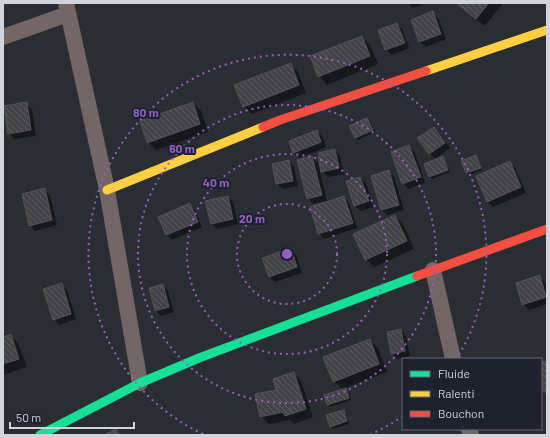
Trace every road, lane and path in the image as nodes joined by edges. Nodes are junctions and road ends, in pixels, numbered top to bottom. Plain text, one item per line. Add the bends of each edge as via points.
1 (67, 9) edge
2 (547, 30) edge
3 (3, 37) edge
4 (107, 190) junction
5 (547, 229) edge
6 (433, 270) junction
7 (453, 358) edge
8 (140, 384) junction
9 (40, 435) edge

1 - 3 street
1 - 4 street
2 - 4 street via 280,120
4 - 8 street
5 - 6 street
6 - 7 street
6 - 8 street via 199,358
8 - 9 street

